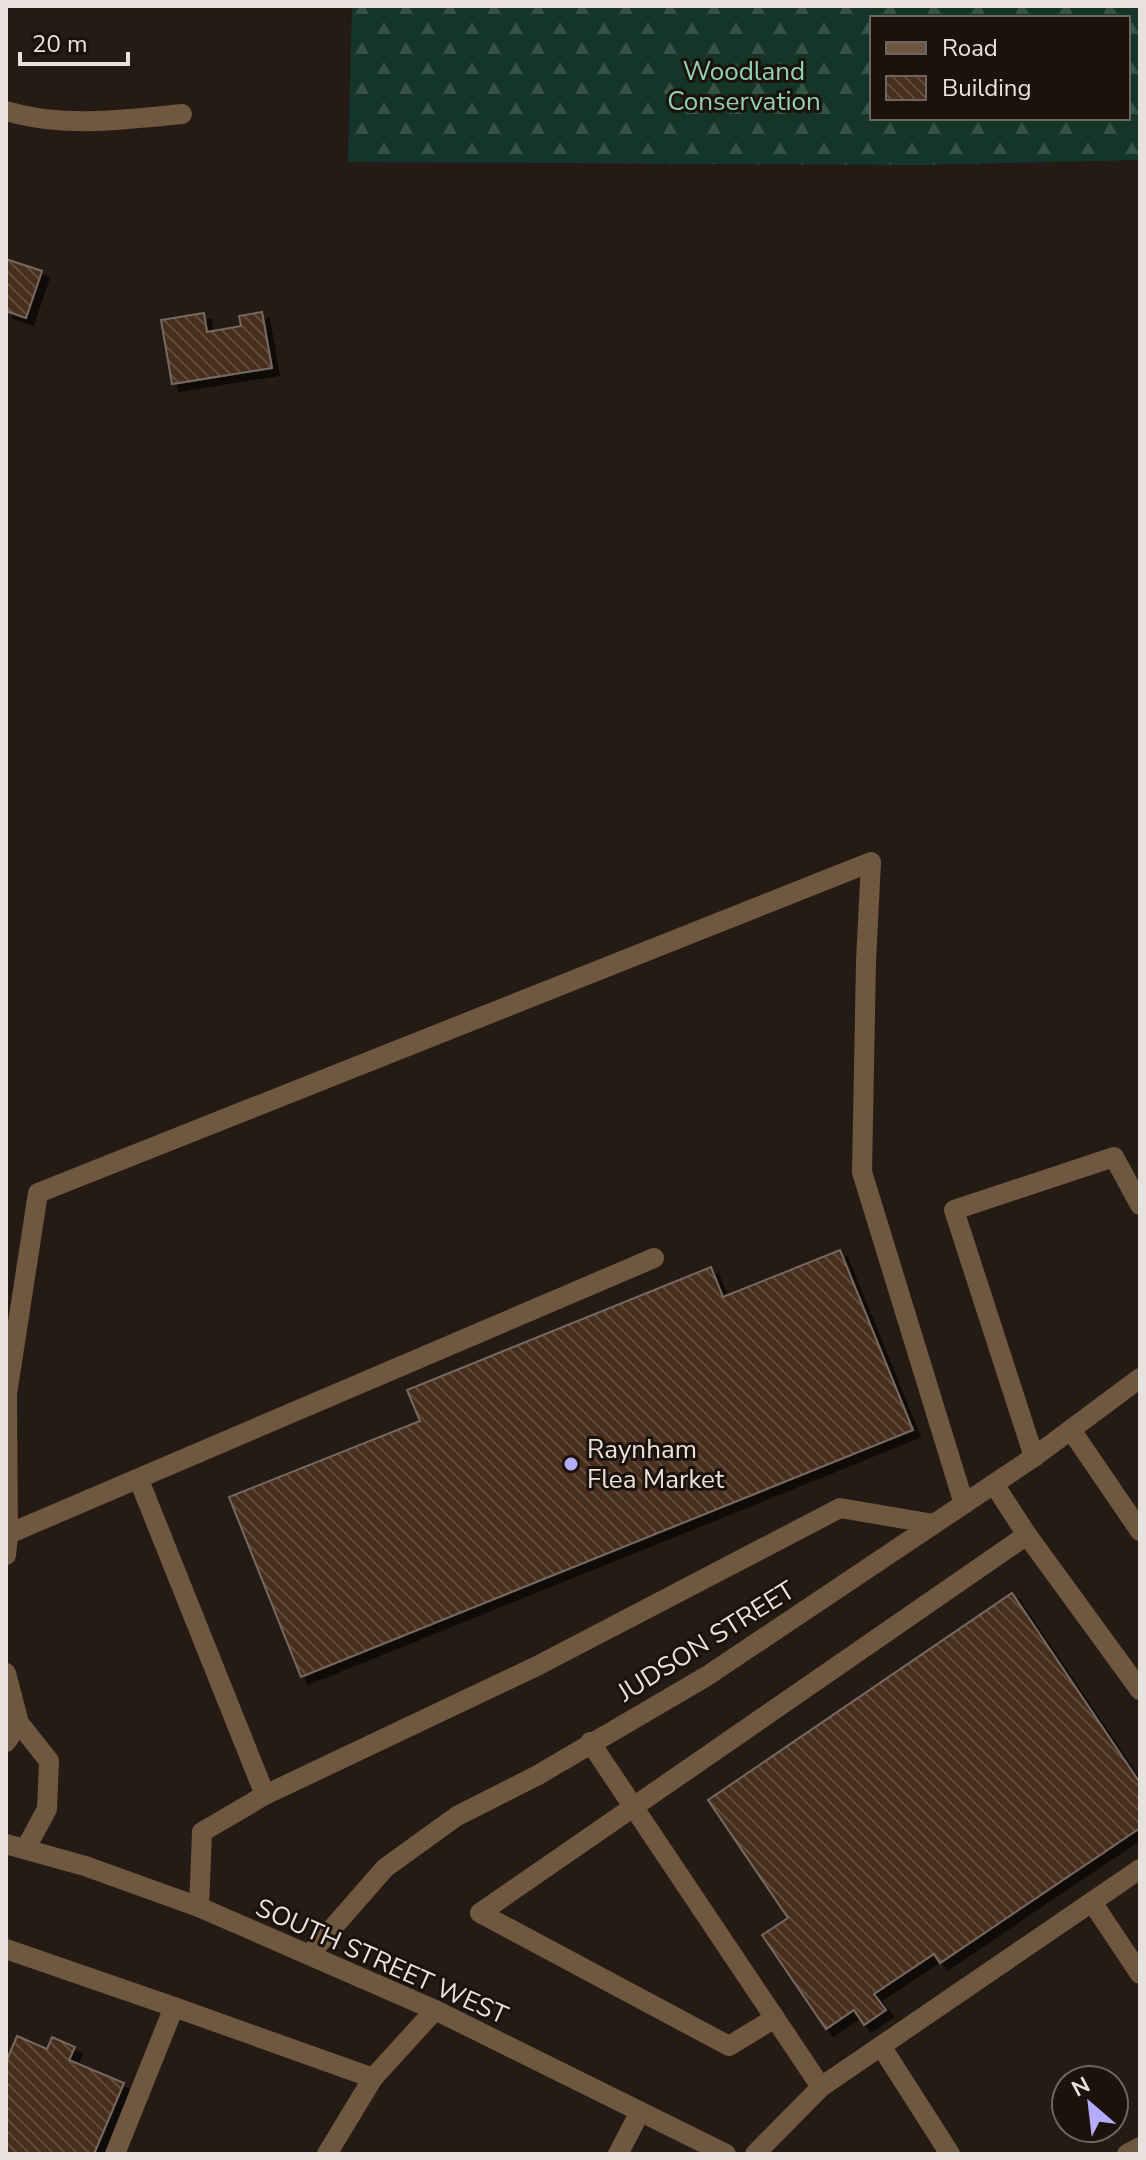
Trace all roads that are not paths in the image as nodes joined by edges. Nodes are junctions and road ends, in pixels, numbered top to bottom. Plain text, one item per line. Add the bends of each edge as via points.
1 (6, 111) edge
2 (182, 114) dead end
3 (1140, 1205) edge
4 (654, 1258) dead end
5 (1140, 1378) edge
6 (1071, 1430) junction
7 (1034, 1457) junction
8 (139, 1480) junction
9 (994, 1484) junction
10 (964, 1504) junction
11 (934, 1524) junction
12 (1140, 1531) edge
13 (1027, 1535) junction
14 (7, 1542) edge
15 (6, 1673) edge
16 (1140, 1690) edge
17 (19, 1723) junction
18 (6, 1742) edge
19 (590, 1742) junction
20 (265, 1795) junction
21 (632, 1807) junction
22 (16, 1846) edge
23 (1140, 1869) edge
24 (1092, 1902) junction
25 (199, 1907) junction
26 (6, 1949) edge
27 (309, 1955) junction
28 (1140, 1974) edge
29 (174, 2007) junction
30 (435, 2010) junction
31 (775, 2018) junction
32 (881, 2046) junction
33 (373, 2078) junction
34 (821, 2087) junction
35 (640, 2112) junction
36 (1140, 2147) edge
37 (115, 2154) edge
38 (327, 2154) edge
39 (618, 2154) edge
40 (726, 2154) edge
41 (755, 2154) edge
42 (950, 2154) edge
43 (1127, 2154) edge

1 - 2 street via 63,121
3 - 7 street via 1114,1157 954,1210
4 - 8 street
5 - 6 street, JUDSON STREET
6 - 7 street, JUDSON STREET
6 - 12 street
7 - 9 street, JUDSON STREET
8 - 14 street
8 - 20 street
9 - 10 street, JUDSON STREET
9 - 13 street
10 - 11 street, JUDSON STREET
10 - 14 street via 862,1172 871,862 38,1193 7,1394
11 - 19 street, JUDSON STREET via 707,1676
11 - 20 street via 840,1508 537,1666
13 - 16 street
13 - 21 street
15 - 17 street
17 - 18 street
17 - 22 street via 49,1761 47,1809
19 - 21 street
19 - 27 street, JUDSON STREET via 457,1816 385,1868
20 - 25 street via 202,1832
21 - 31 street
21 - 31 street via 480,1913 729,2046
22 - 25 street, SOUTH STREET WEST
23 - 24 street
24 - 28 street
24 - 32 street
25 - 27 street, SOUTH STREET WEST
26 - 29 street
27 - 30 street, SOUTH STREET WEST
29 - 33 street
29 - 37 street
30 - 33 street
30 - 35 street, SOUTH STREET WEST
31 - 34 street
32 - 34 street
32 - 42 street
33 - 38 street
34 - 41 street
35 - 39 street
35 - 40 street, SOUTH STREET WEST
36 - 43 street

